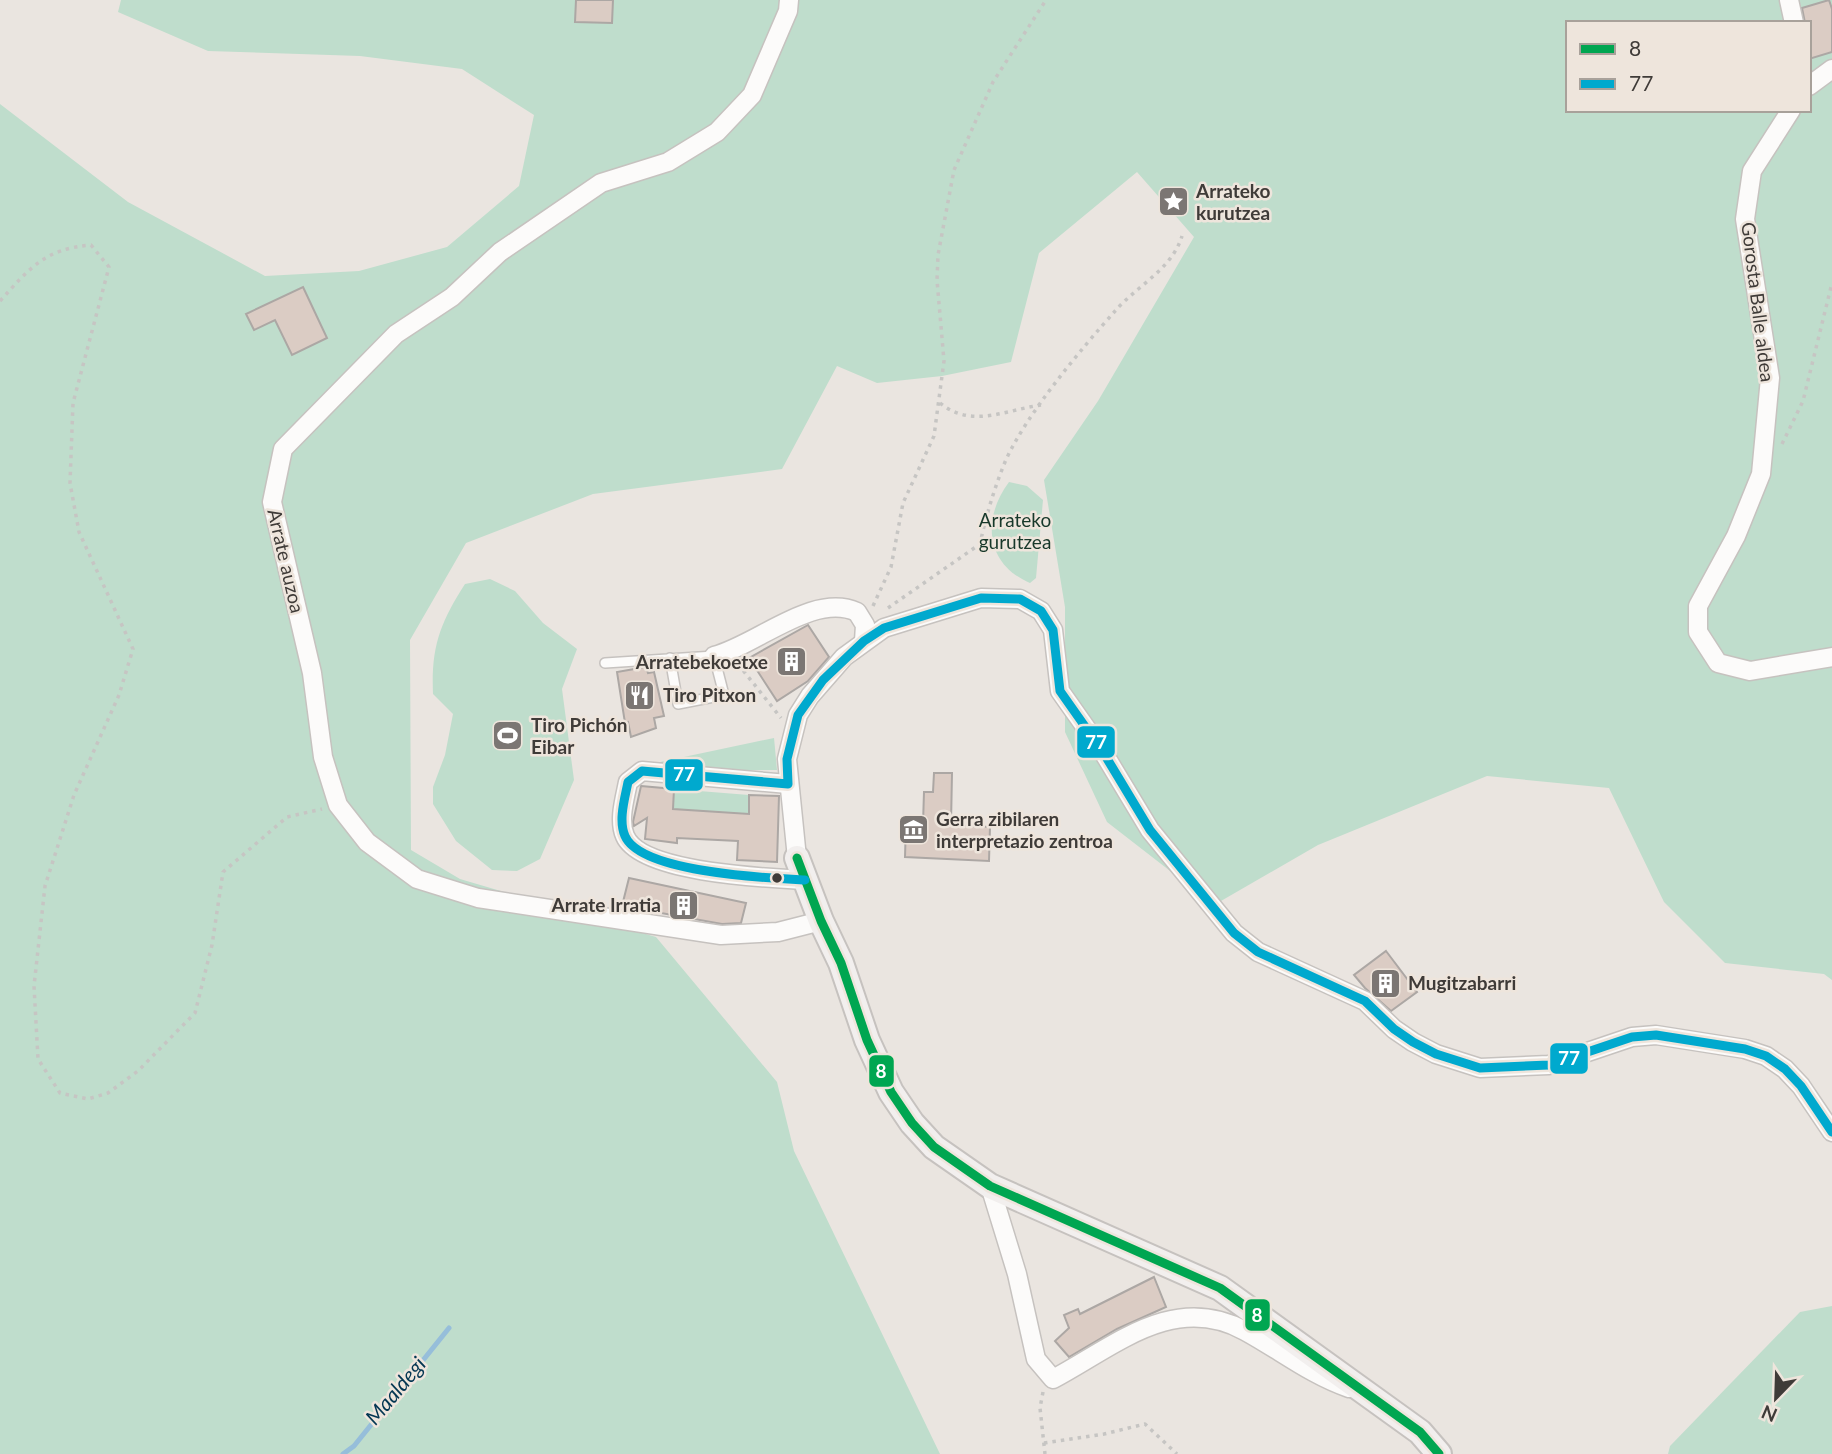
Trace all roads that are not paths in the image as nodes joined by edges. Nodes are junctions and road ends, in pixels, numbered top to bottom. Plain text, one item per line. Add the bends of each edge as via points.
1 (789, 0) edge
2 (1789, 0) edge
3 (1794, 21) edge
4 (1832, 69) edge
5 (1811, 85) edge
6 (1790, 112) edge
7 (864, 633) junction
8 (722, 654) junction
9 (1832, 657) edge
10 (670, 658) junction
11 (605, 663) dead end
12 (788, 784) junction
13 (801, 869) junction
14 (821, 921) junction
15 (1832, 1132) edge
16 (990, 1186) junction
17 (1359, 1391) junction
18 (1439, 1454) edge

1 - 14 street, Arrate auzoa via 752,95 717,132 668,162 601,183 500,252 452,297 396,334 283,449 272,502 312,673 323,757 338,805 367,842 417,878 478,898 721,935 778,932
2 - 3 street
4 - 5 street
6 - 9 street, Gorosta Balle aldea via 1752,171 1745,219 1770,379 1761,474 1736,536 1698,606 1698,632 1718,663 1750,671
7 - 8 street via 857,612 831,606
7 - 12 street via 798,715 787,758
7 - 15 street via 981,598 1020,599 1041,611 1053,630 1056,676 1070,708 1150,830 1234,933 1273,961 1365,1001 1394,1029 1436,1054 1480,1068 1501,1069 1549,1065 1632,1037 1656,1035 1734,1047 1766,1056 1785,1069
8 - 10 lane
8 - 10 lane via 724,695 678,704
10 - 11 lane
12 - 13 street
12 - 13 street via 642,771 628,782 625,837 640,852 671,864 739,877
13 - 14 street
14 - 16 street via 891,1092 934,1147
16 - 17 street via 1220,1288
16 - 17 street via 1017,1274 1035,1359 1053,1379 1152,1325 1196,1315 1216,1317 1244,1330 1325,1380
17 - 18 street via 1420,1433

